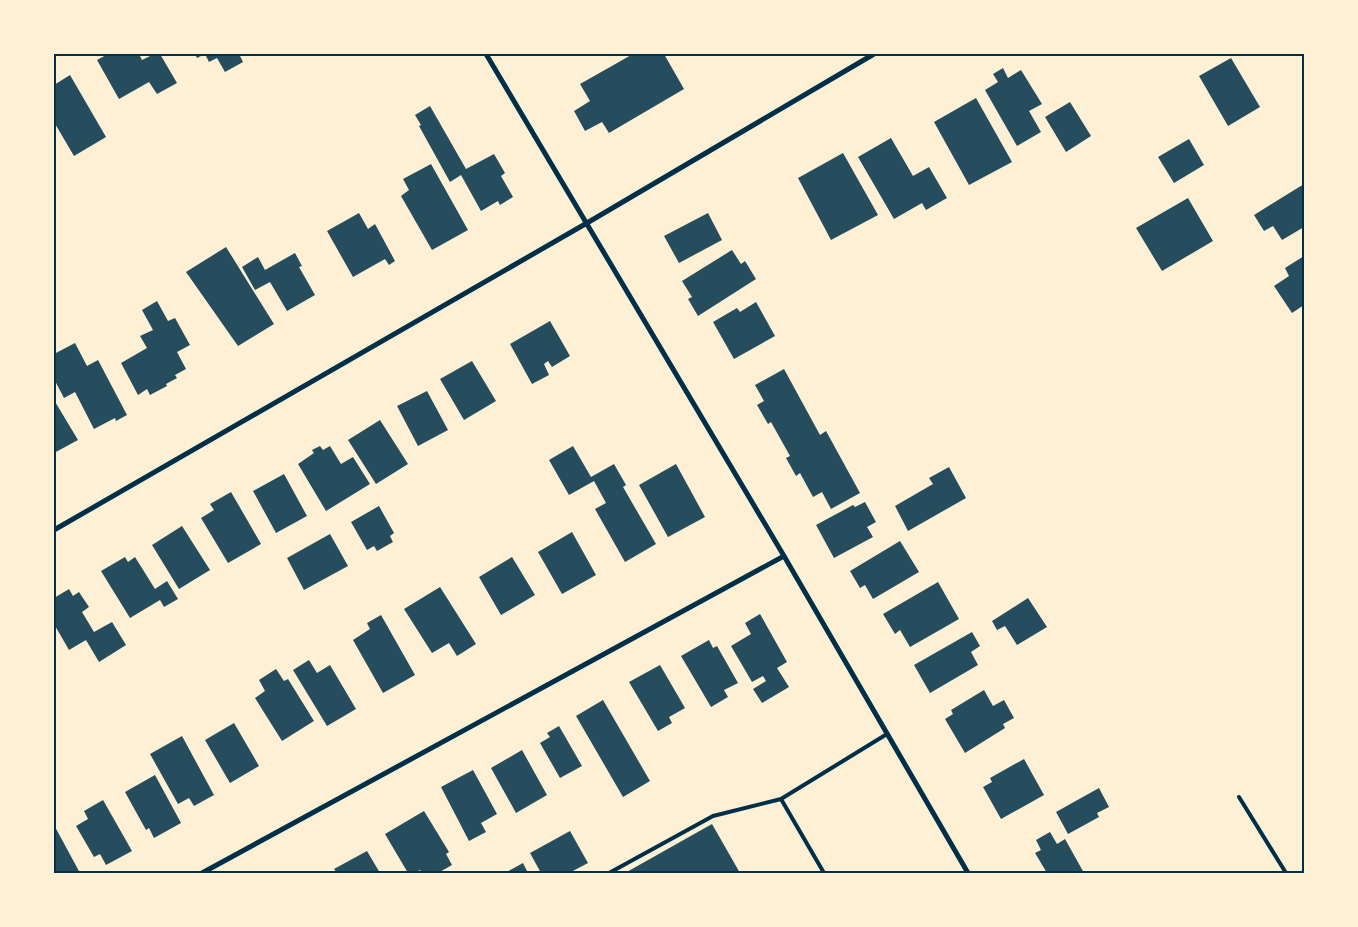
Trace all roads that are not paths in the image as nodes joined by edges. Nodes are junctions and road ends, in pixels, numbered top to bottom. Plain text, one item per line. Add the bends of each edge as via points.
1 (486, 54) edge
2 (874, 54) edge
3 (587, 224) junction
4 (54, 530) edge
5 (784, 556) junction
6 (887, 734) junction
7 (1239, 797) dead end
8 (781, 799) junction
9 (202, 873) edge
10 (609, 873) edge
11 (824, 873) edge
12 (968, 873) edge
13 (1286, 873) edge

1 - 3 street
2 - 3 street
3 - 4 street
3 - 5 street
5 - 6 street
5 - 9 street
6 - 8 lane
6 - 12 street
7 - 13 lane
8 - 10 lane via 713,816
8 - 11 lane

